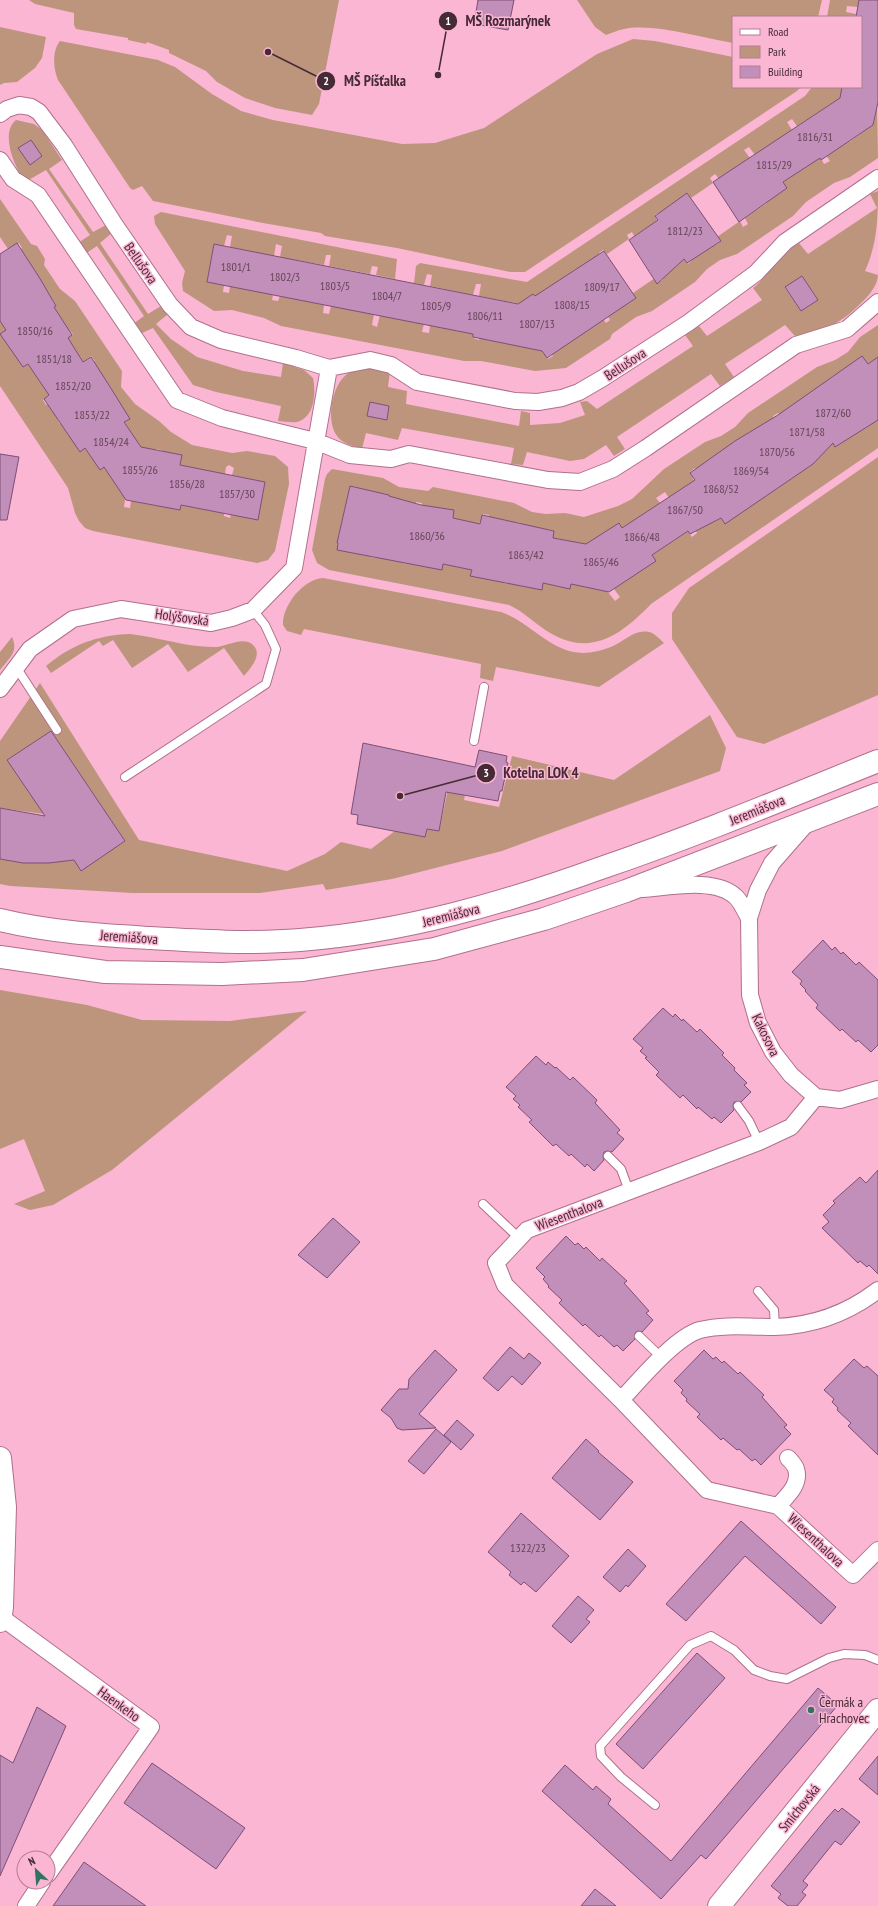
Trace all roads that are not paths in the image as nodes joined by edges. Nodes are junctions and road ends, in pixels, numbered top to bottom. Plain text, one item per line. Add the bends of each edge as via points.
1 (0, 114) edge
2 (0, 160) edge
3 (878, 178) edge
4 (878, 302) edge
5 (329, 368) junction
6 (315, 441) junction
7 (253, 610) junction
8 (16, 667) junction
9 (484, 687) dead end
10 (0, 689) edge
11 (57, 730) dead end
12 (474, 741) dead end
13 (878, 761) edge
14 (125, 777) dead end
15 (878, 794) edge
16 (807, 823) junction
17 (626, 891) junction
18 (749, 918) junction
19 (0, 920) edge
20 (0, 957) edge
21 (878, 1089) edge
22 (816, 1097) junction
23 (738, 1106) dead end
24 (759, 1142) junction
25 (608, 1156) dead end
26 (629, 1191) junction
27 (483, 1204) dead end
28 (519, 1238) junction
29 (878, 1290) edge
30 (758, 1291) dead end
31 (775, 1327) junction
32 (638, 1336) dead end
33 (661, 1357) junction
34 (621, 1400) junction
35 (0, 1458) edge
36 (788, 1458) dead end
37 (778, 1506) junction
38 (878, 1550) edge
39 (0, 1619) edge
40 (878, 1660) edge
41 (878, 1710) edge
42 (655, 1805) dead end
43 (56, 1863) edge
44 (37, 1890) edge
45 (26, 1906) edge
46 (720, 1906) edge

1 - 5 street, Bellušova via 19,105 31,107 38,112 64,146 114,225 170,305 191,327 221,340
2 - 6 street via 13,180 38,195 177,400 222,418
3 - 5 street, Bellušova via 784,242 756,273 688,323 589,386 562,398 538,402 515,401 439,387 417,382 391,364 370,360
4 - 6 street via 847,329 796,345 646,448 612,469 580,482 548,480 409,454 391,459 350,455
5 - 6 street
6 - 7 street, Holýšovská via 294,568
7 - 8 street, Holýšovská via 211,622 121,608 73,619 30,649
7 - 14 lane via 265,625 276,649 266,684
8 - 10 street, Holýšovská
8 - 11 lane
9 - 12 lane
13 - 19 main road, Jeremiášova via 662,847 546,888 485,906 361,933 300,940 224,943 100,935
15 - 16 main road, Jeremiášova
16 - 17 main road, Jeremiášova
16 - 18 street, Kakosova via 772,863 758,890
17 - 18 street, Kakosova via 711,885 737,897
17 - 20 main road, Jeremiášova via 544,919 434,949 303,970 222,974 105,972
18 - 22 street, Kakosova via 750,996 758,1023 773,1052 791,1075
21 - 22 street via 840,1100
22 - 24 street, Wiesenthalova via 791,1127
23 - 24 lane via 749,1120
24 - 26 street, Wiesenthalova
25 - 26 lane via 621,1169
26 - 28 street, Wiesenthalova via 527,1230
27 - 28 lane
28 - 34 street, Wiesenthalova via 496,1263 505,1285
29 - 31 street via 862,1302 834,1316 805,1324
30 - 31 lane via 774,1310
31 - 33 street via 700,1330 674,1345
32 - 33 lane
33 - 34 street
34 - 37 street, Wiesenthalova via 707,1490
35 - 39 main road via 5,1507
36 - 37 street, Wiesenthalova via 796,1469 796,1481 792,1492
37 - 38 street, Wiesenthalova via 853,1575
39 - 43 street, Haenkeho via 151,1728
40 - 42 lane via 865,1655 844,1654 822,1661 787,1679 754,1670 734,1650 711,1636 690,1644 600,1746 601,1756 621,1777
41 - 46 main road, Smíchovská
44 - 45 street

